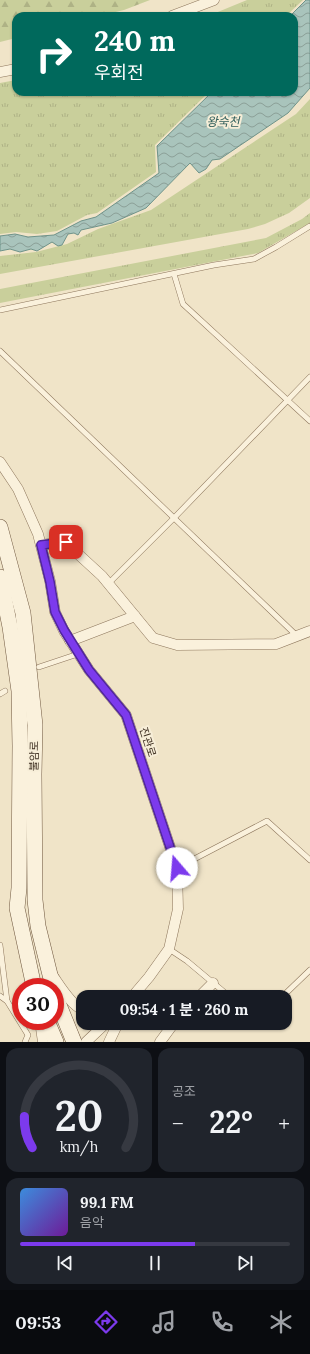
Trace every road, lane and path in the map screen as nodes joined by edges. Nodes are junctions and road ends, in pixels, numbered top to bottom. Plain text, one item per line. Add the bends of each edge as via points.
1 (214, 0) edge
2 (182, 12) edge
3 (12, 69) edge
4 (0, 72) edge
5 (310, 226) edge
6 (174, 274) junction
7 (0, 310) edge
8 (0, 351) edge
9 (310, 376) edge
10 (288, 400) junction
11 (310, 420) edge
12 (0, 462) edge
13 (174, 518) junction
14 (0, 527) edge
15 (41, 545) junction
16 (0, 577) edge
17 (108, 584) junction
18 (134, 616) junction
19 (310, 631) edge
20 (296, 636) junction
21 (70, 641) junction
22 (78, 654) junction
23 (39, 667) dead end
24 (310, 860) edge
25 (177, 868) junction
26 (0, 945) edge
27 (169, 949) junction
28 (48, 969) junction
29 (310, 970) edge
30 (32, 978) edge
31 (50, 978) edge
32 (213, 983) junction
33 (138, 990) edge
34 (206, 990) edge
35 (222, 990) edge
36 (289, 990) edge
37 (0, 996) edge
38 (7, 1001) junction
39 (76, 1006) edge
40 (64, 1017) edge
41 (41, 1030) edge
42 (51, 1030) edge
43 (99, 1030) edge
44 (115, 1030) edge
45 (169, 1030) edge
46 (25, 1042) edge
47 (43, 1042) edge
48 (56, 1042) edge
49 (74, 1042) edge
50 (86, 1042) edge
51 (109, 1042) edge
52 (160, 1042) edge

1 - 2 street
3 - 4 street
5 - 6 lane via 254,259
6 - 7 lane
6 - 10 lane via 183,304
8 - 13 lane
9 - 10 lane
10 - 11 lane
10 - 13 lane
12 - 15 street, 진관로 via 18,489
13 - 17 lane
13 - 20 lane
14 - 28 street, 불암로 via 23,613 31,681 35,725 35,900
15 - 17 street via 66,542
15 - 21 street, 진관로 via 55,612
16 - 30 street, 불암로 via 10,627 18,691 20,746 17,908
17 - 18 street
18 - 20 street via 153,638 177,645 276,644
18 - 21 street
19 - 20 street
21 - 22 street, 진관로
22 - 23 lane
22 - 25 street, 진관로 via 126,715
24 - 25 lane via 267,821
25 - 27 street, 진관로 via 178,909
26 - 38 lane
27 - 32 lane
27 - 33 street, 진관로
28 - 31 street, 불암로
28 - 39 street
29 - 36 lane
32 - 34 street
32 - 35 lane
37 - 38 lane
38 - 46 lane via 28,1035
40 - 49 street
41 - 47 street
42 - 48 street
43 - 50 street
44 - 51 street
45 - 52 street

